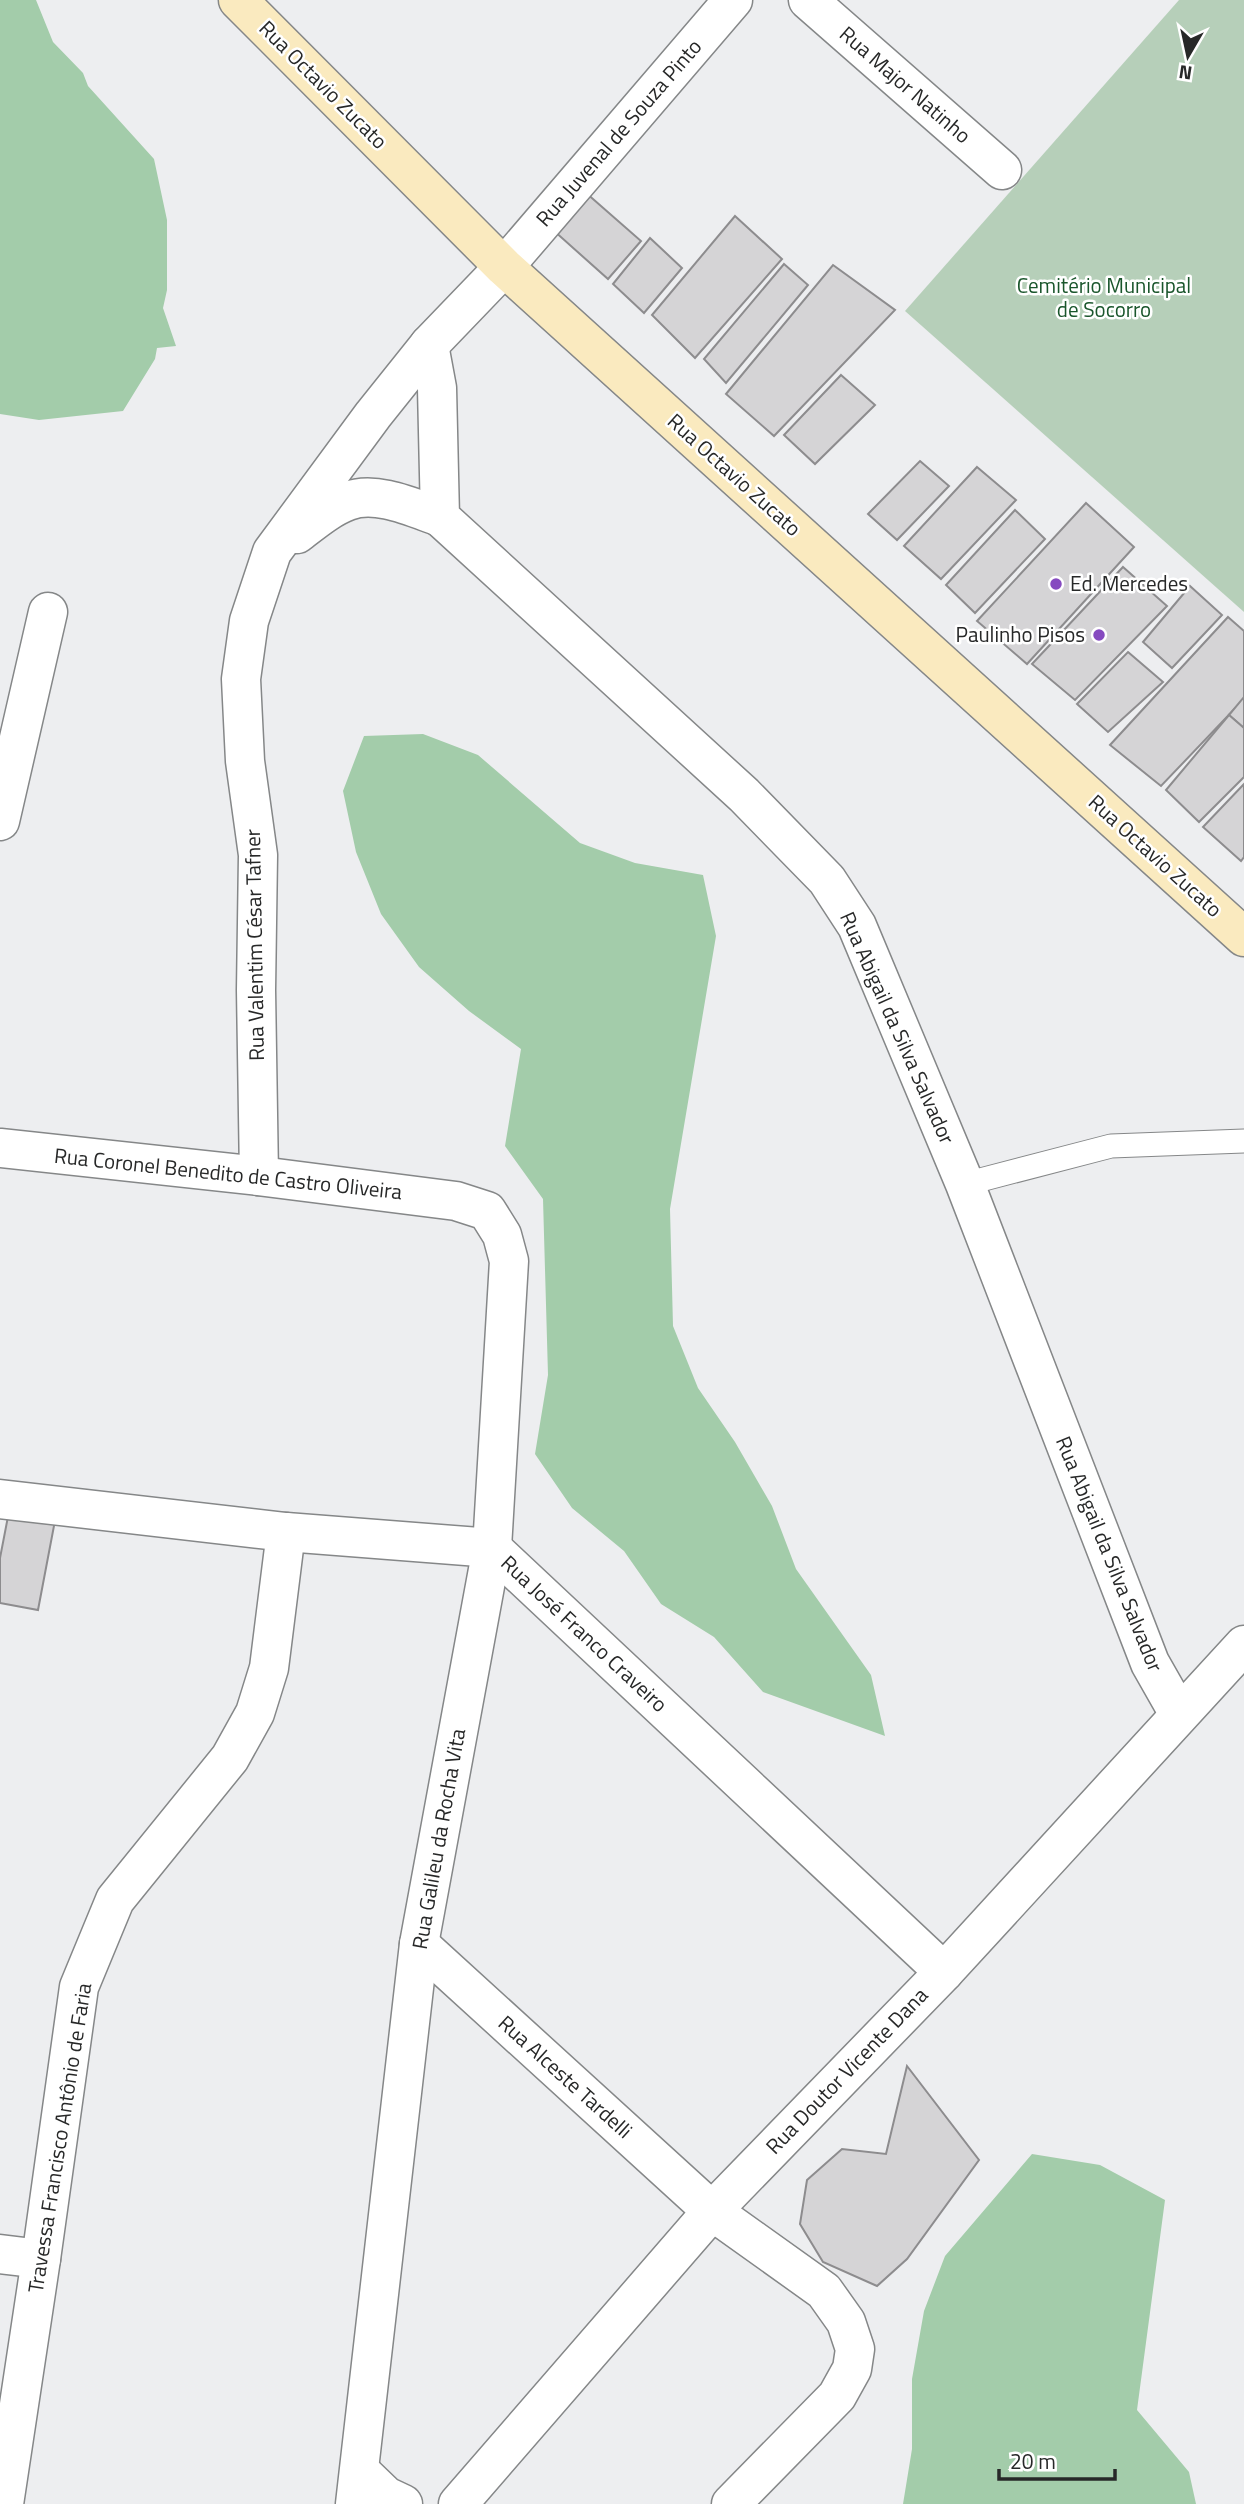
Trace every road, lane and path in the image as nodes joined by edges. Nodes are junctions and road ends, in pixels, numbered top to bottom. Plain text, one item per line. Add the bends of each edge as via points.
1 (733, 0) edge
2 (808, 0) edge
3 (245, 2) edge
4 (1002, 170) dead end
5 (504, 267) junction
6 (429, 345) junction
7 (440, 517) junction
8 (272, 552) junction
9 (48, 612) dead end
10 (5, 771) edge
11 (0, 821) edge
12 (1244, 937) edge
13 (1244, 1141) edge
14 (0, 1148) edge
15 (259, 1176) junction
16 (965, 1184) junction
17 (456, 1201) joint
18 (0, 1499) edge
19 (286, 1532) junction
20 (492, 1548) junction
21 (1244, 1645) edge
22 (1179, 1714) junction
23 (419, 1944) junction
24 (944, 1972) junction
25 (712, 2211) junction
26 (0, 2254) edge
27 (41, 2259) junction
28 (357, 2487) edge
29 (4, 2504) edge
30 (403, 2504) edge
31 (458, 2504) edge
32 (731, 2504) edge

1 - 5 street, Rua Juvenal de Souza Pinto
2 - 4 street, Rua Major Natinho
3 - 5 street, Rua Octavio Zucato
5 - 6 street, Rua Valentim César Tafner
5 - 12 street, Rua Octavio Zucato
6 - 7 street via 437,388
6 - 8 street, Rua Valentim César Tafner
7 - 8 street via 384,498 350,499
7 - 16 street, Rua Abigail da Silva Salvador via 744,796 827,880 858,926
8 - 15 street, Rua Valentim César Tafner via 249,621 241,679 245,761 258,855
9 - 10 street
10 - 11 street
13 - 16 lane via 1111,1146
14 - 15 street, Rua Coronel Benedito de Castro Oliveira
15 - 17 street, Rua Coronel Benedito de Castro Oliveira
16 - 22 street, Rua Abigail da Silva Salvador via 1150,1663
17 - 20 street, Rua Galileu da Rocha Vita via 486,1211 502,1235 509,1261
18 - 19 street, Rua José Franco Craveiro
19 - 20 street, Rua José Franco Craveiro
19 - 27 street, Travessa Francisco Antônio de Faria via 269,1668 255,1713 230,1758 115,1900 79,1987
20 - 23 street, Rua Galileu da Rocha Vita
20 - 24 street, Rua José Franco Craveiro
21 - 22 street, Rua Doutor Vicente Dana
22 - 24 street, Rua Doutor Vicente Dana
23 - 25 street, Rua Alceste Tardelli
23 - 28 street, Rua Galileu da Rocha Vita
24 - 25 street, Rua Doutor Vicente Dana
25 - 31 street, Rua Doutor Vicente Dana
25 - 32 street, Rua Alceste Tardelli via 824,2291 846,2322 855,2349 852,2369 837,2396
26 - 27 street
27 - 29 street, Travessa Francisco Antônio de Faria
28 - 30 street

